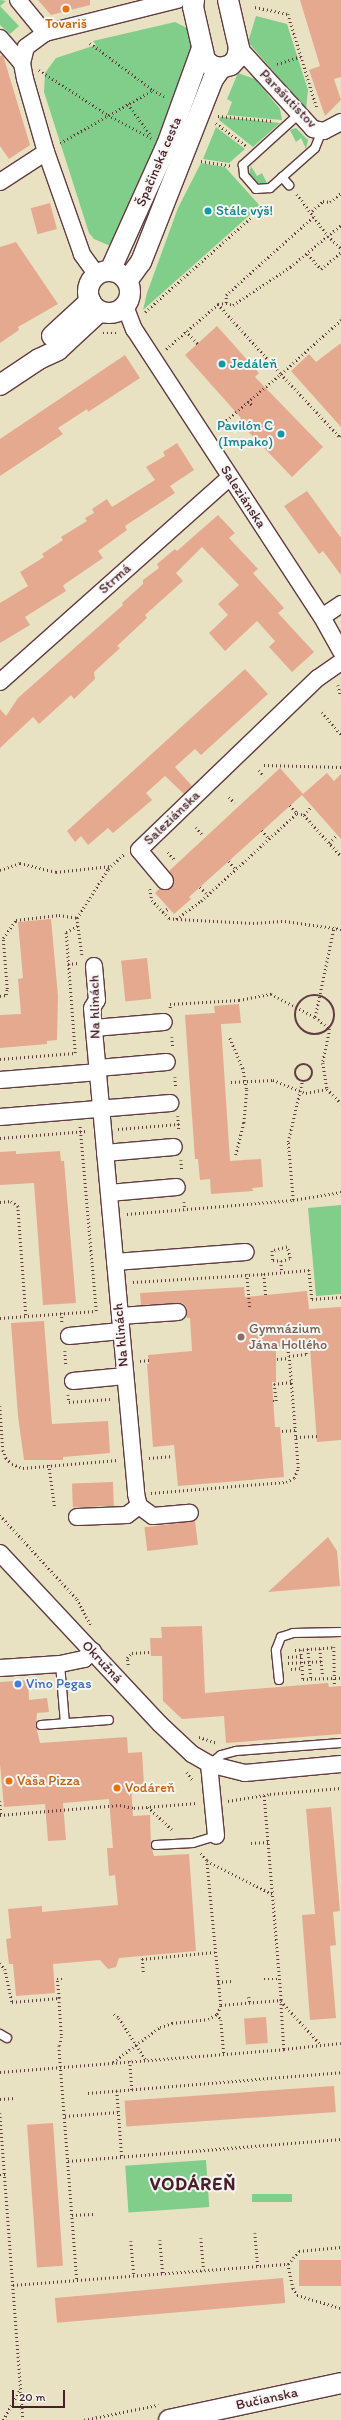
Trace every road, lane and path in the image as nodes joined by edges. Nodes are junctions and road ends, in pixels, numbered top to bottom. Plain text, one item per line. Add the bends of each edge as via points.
1 (18, 0) edge
2 (177, 0) edge
3 (194, 0) edge
4 (238, 6) edge
5 (46, 33) junction
6 (0, 38) edge
7 (90, 43) dead end
8 (202, 51) junction
9 (301, 56) junction
10 (232, 58) junction
11 (22, 63) junction
12 (274, 64) dead end
13 (153, 90) junction
14 (167, 98) dead end
15 (128, 104) junction
16 (317, 108) dead end
17 (299, 114) junction
18 (108, 115) junction
19 (218, 116) dead end
20 (215, 122) dead end
21 (281, 122) dead end
22 (341, 122) edge
23 (322, 131) junction
24 (52, 148) junction
25 (249, 148) dead end
26 (199, 160) dead end
27 (231, 166) dead end
28 (282, 177) junction
29 (0, 182) edge
30 (289, 185) joint
31 (341, 193) edge
32 (263, 207) dead end
33 (312, 211) junction
34 (313, 217) junction
35 (341, 225) edge
36 (328, 236) junction
37 (341, 248) edge
38 (341, 252) edge
39 (308, 254) junction
40 (112, 275) junction
41 (226, 303) junction
42 (218, 304) junction
43 (117, 311) junction
44 (341, 320) edge
45 (186, 331) junction
46 (198, 344) dead end
47 (162, 352) dead end
48 (281, 374) junction
49 (0, 385) edge
50 (248, 401) junction
51 (253, 406) dead end
52 (209, 434) junction
53 (341, 434) edge
54 (230, 476) junction
55 (341, 604) edge
56 (322, 617) junction
57 (341, 651) edge
58 (341, 662) edge
59 (336, 680) dead end
60 (0, 682) edge
61 (341, 696) edge
62 (322, 712) dead end
63 (341, 735) edge
64 (264, 765) dead end
65 (341, 767) edge
66 (259, 770) dead end
67 (264, 776) dead end
68 (229, 797) dead end
69 (235, 803) dead end
70 (290, 805) dead end
71 (311, 807) dead end
72 (297, 813) junction
73 (304, 815) junction
74 (196, 827) dead end
75 (262, 830) dead end
76 (202, 834) dead end
77 (337, 835) dead end
78 (269, 839) junction
79 (329, 843) junction
80 (168, 852) dead end
81 (341, 856) edge
82 (120, 857) dead end
83 (175, 860) dead end
84 (229, 861) dead end
85 (111, 866) junction
86 (0, 870) edge
87 (236, 870) junction
88 (158, 883) joint
89 (200, 887) dead end
90 (208, 895) junction
91 (169, 908) dead end
92 (163, 912) junction
93 (77, 918) junction
94 (176, 919) junction
95 (79, 925) junction
96 (334, 927) junction
97 (341, 929) edge
98 (5, 932) junction
99 (0, 934) edge
100 (82, 953) dead end
101 (68, 964) junction
102 (89, 964) joint
103 (0, 996) edge
104 (318, 996) junction
105 (170, 1004) dead end
106 (296, 1008) junction
107 (316, 1017) junction
108 (164, 1022) dead end
109 (94, 1028) junction
110 (330, 1029) junction
111 (230, 1038) dead end
112 (0, 1059) edge
113 (168, 1062) dead end
114 (98, 1070) junction
115 (0, 1080) edge
116 (246, 1080) junction
117 (232, 1082) dead end
118 (302, 1082) junction
119 (327, 1089) junction
120 (299, 1091) junction
121 (170, 1103) dead end
122 (341, 1103) edge
123 (102, 1109) junction
124 (0, 1117) edge
125 (178, 1124) dead end
126 (104, 1130) junction
127 (81, 1132) junction
128 (0, 1138) edge
129 (174, 1147) dead end
130 (105, 1153) junction
131 (236, 1156) dead end
132 (176, 1187) dead end
133 (341, 1192) edge
134 (109, 1193) junction
135 (293, 1200) junction
136 (0, 1202) edge
137 (111, 1216) junction
138 (246, 1252) dead end
139 (281, 1261) junction
140 (115, 1262) junction
141 (282, 1272) junction
142 (247, 1274) junction
143 (264, 1274) junction
144 (117, 1284) junction
145 (94, 1286) junction
146 (266, 1295) dead end
147 (341, 1297) edge
148 (250, 1308) dead end
149 (178, 1312) dead end
150 (26, 1316) junction
151 (0, 1318) edge
152 (120, 1324) junction
153 (69, 1336) dead end
154 (306, 1347) dead end
155 (288, 1348) dead end
156 (289, 1357) junction
157 (277, 1359) dead end
158 (125, 1376) junction
159 (73, 1381) dead end
160 (291, 1382) junction
161 (273, 1401) dead end
162 (0, 1406) edge
163 (295, 1430) junction
164 (282, 1431) dead end
165 (317, 1436) dead end
166 (296, 1438) junction
167 (173, 1456) dead end
168 (145, 1458) dead end
169 (126, 1460) dead end
170 (49, 1465) junction
171 (137, 1500) junction
172 (55, 1508) dead end
173 (190, 1513) dead end
174 (0, 1515) edge
175 (77, 1517) dead end
176 (0, 1553) edge
177 (94, 1629) dead end
178 (341, 1632) edge
179 (320, 1648) junction
180 (308, 1649) junction
181 (295, 1650) dead end
182 (301, 1650) junction
183 (93, 1651) junction
184 (149, 1652) dead end
185 (301, 1656) junction
186 (288, 1657) dead end
187 (321, 1661) junction
188 (302, 1662) junction
189 (309, 1662) junction
190 (288, 1663) dead end
191 (60, 1664) junction
192 (123, 1664) dead end
193 (0, 1668) edge
194 (302, 1668) junction
195 (336, 1668) junction
196 (341, 1668) edge
197 (288, 1669) dead end
198 (335, 1677) junction
199 (311, 1678) junction
200 (323, 1678) junction
201 (341, 1678) edge
202 (279, 1680) dead end
203 (335, 1686) dead end
204 (109, 1720) dead end
205 (65, 1723) junction
206 (42, 1725) dead end
207 (194, 1734) dead end
208 (341, 1743) edge
209 (236, 1751) junction
210 (210, 1764) junction
211 (341, 1764) edge
212 (341, 1788) edge
213 (264, 1796) junction
214 (0, 1801) edge
215 (221, 1802) dead end
216 (204, 1803) dead end
217 (148, 1807) junction
218 (1, 1815) edge
219 (179, 1836) dead end
220 (216, 1836) joint
221 (268, 1842) junction
222 (251, 1843) dead end
223 (156, 1845) dead end
224 (272, 1894) junction
225 (216, 1952) junction
226 (0, 1964) edge
227 (143, 1972) dead end
228 (64, 1978) dead end
229 (264, 1979) dead end
230 (279, 1979) junction
231 (231, 1981) dead end
232 (218, 1982) junction
233 (249, 1997) dead end
234 (59, 1998) junction
235 (281, 2000) junction
236 (250, 2003) junction
237 (221, 2005) junction
238 (114, 2014) dead end
239 (216, 2014) junction
240 (341, 2043) edge
241 (136, 2044) junction
242 (321, 2045) junction
243 (284, 2049) junction
244 (224, 2054) junction
245 (146, 2060) junction
246 (130, 2061) junction
247 (112, 2063) junction
248 (61, 2068) junction
249 (0, 2072) edge
250 (341, 2072) edge
251 (132, 2090) junction
252 (117, 2091) junction
253 (88, 2093) dead end
254 (15, 2098) dead end
255 (0, 2099) edge
256 (118, 2112) junction
257 (0, 2113) edge
258 (65, 2116) junction
259 (341, 2139) edge
260 (122, 2157) junction
261 (68, 2161) junction
262 (0, 2175) edge
263 (5, 2175) junction
264 (93, 2214) dead end
265 (72, 2216) junction
266 (255, 2233) dead end
267 (201, 2238) dead end
268 (160, 2240) dead end
269 (131, 2241) dead end
270 (341, 2247) edge
271 (288, 2264) junction
272 (258, 2266) junction
273 (204, 2270) junction
274 (163, 2273) junction
275 (134, 2275) junction
276 (77, 2280) junction
277 (13, 2285) junction
278 (341, 2308) edge
279 (341, 2383) edge
280 (21, 2387) junction
281 (3, 2420) edge
282 (23, 2420) edge
283 (170, 2420) edge

1 - 5 street
2 - 5 street
3 - 8 street via 193,7
4 - 9 path via 288,14
4 - 10 street
5 - 11 street via 26,47
6 - 11 street
7 - 13 path
8 - 10 street via 205,60 212,66
8 - 40 street, Špačinská cesta via 167,145
9 - 12 path
9 - 16 path
10 - 17 street, Parašutistov via 256,66
10 - 40 street, Špačinská cesta via 213,80 141,262
11 - 18 path via 65,85
11 - 24 street
13 - 14 path
13 - 15 path
15 - 18 path
15 - 18 path via 152,138
17 - 23 street, Parašutistov via 312,129
17 - 28 lane via 243,165 244,175 261,190 270,188
18 - 24 path
19 - 21 path
20 - 25 path
22 - 23 street, Parašutistov via 334,128
23 - 28 lane via 314,148
24 - 29 street
24 - 40 street via 82,254
26 - 27 path
28 - 30 lane
30 - 33 path
31 - 33 path via 330,202 323,201
32 - 43 path
33 - 34 path
34 - 36 path
34 - 41 path via 226,295
35 - 36 path
36 - 37 path
36 - 39 path
38 - 39 path via 321,269
39 - 41 path via 233,305
40 - 43 street, Špačinská cesta via 131,294
40 - 43 street, Špačinská cesta via 89,286
41 - 42 path
42 - 45 path
42 - 48 path
43 - 49 street
43 - 52 street, Saleziánska
44 - 48 path
45 - 46 path
45 - 47 path
48 - 50 path
48 - 53 path via 339,436
50 - 51 path
50 - 52 path
52 - 54 street, Saleziánska
54 - 56 street, Saleziánska
54 - 60 street, Strmá
55 - 56 street
56 - 57 street, Saleziánska
58 - 88 street, Saleziánska via 318,678 139,850
59 - 61 path
62 - 63 path
64 - 65 path
66 - 67 path
68 - 69 path
70 - 72 path
71 - 73 path
72 - 73 path
72 - 78 path
73 - 79 path
74 - 76 path
75 - 78 path
77 - 79 path
78 - 87 path
79 - 81 path
80 - 83 path
82 - 85 path
84 - 87 path
85 - 86 path via 65,872 20,863
85 - 93 path
87 - 90 path
88 - 92 path via 152,900
89 - 90 path
90 - 94 path
91 - 92 path
92 - 94 path via 169,918
93 - 95 path
93 - 98 path via 59,915 20,918
94 - 96 path via 253,923 285,921
95 - 100 path
95 - 101 path via 66,932
96 - 97 path
96 - 104 path
98 - 99 path
98 - 103 path via 3,938 7,989 6,994
101 - 102 path
101 - 112 path via 75,1053
102 - 109 street, Na hlinách via 97,1000 92,1008
104 - 106 path via 305,998
104 - 107 path
104 - 110 path via 329,1001 333,1007 334,1019
105 - 106 path via 239,1000 268,993
106 - 107 path
106 - 110 path via 296,1022 305,1032 320,1034
107 - 110 path
108 - 109 street
109 - 114 street, Na hlinách
110 - 119 path via 323,1063
111 - 116 path
113 - 114 street
114 - 115 street
114 - 123 street, Na hlinách
116 - 117 path
116 - 120 path via 273,1080
116 - 131 path via 246,1114
118 - 118 path via 297,1079 296,1069 302,1063 313,1068 313,1077
118 - 120 path
119 - 120 path via 310,1093
119 - 122 path
120 - 135 path via 288,1142
121 - 123 street
123 - 124 street
123 - 126 street, Na hlinách
125 - 126 path
126 - 127 path
126 - 130 street, Na hlinách
127 - 128 path
127 - 145 path
129 - 130 street
130 - 134 street, Na hlinách
132 - 134 street
133 - 135 path
134 - 137 street, Na hlinách
135 - 137 path
136 - 150 path via 11,1201 18,1206
137 - 140 street, Na hlinách
138 - 140 street
139 - 139 path via 273,1260 272,1251 287,1247 290,1258
139 - 141 path
140 - 144 street, Na hlinách
141 - 143 path
141 - 147 path via 309,1270 312,1299
142 - 143 path
142 - 144 path
142 - 148 path
143 - 146 path
144 - 145 path
144 - 152 street, Na hlinách
145 - 150 path via 96,1311
149 - 152 street
150 - 151 path
152 - 153 street
152 - 158 street, Na hlinách
154 - 156 path via 306,1354
155 - 156 path
156 - 157 path
156 - 160 path
158 - 159 street
158 - 171 street, Na hlinách
160 - 161 path via 274,1384 276,1401
160 - 163 path
162 - 170 path via 6,1458 12,1464 23,1468
163 - 164 path
163 - 166 path
165 - 166 path
166 - 171 path via 298,1468 291,1480
167 - 168 path
169 - 170 path
170 - 172 path
171 - 173 street via 153,1516
171 - 175 street via 127,1515
174 - 177 path via 77,1599
176 - 183 street, Okružná
178 - 202 lane via 294,1633 281,1638 276,1650
179 - 180 path
179 - 187 path
179 - 195 path via 334,1647
180 - 182 path
180 - 189 path
181 - 182 path
182 - 185 path
183 - 191 street via 84,1659
183 - 210 street, Okružná via 175,1739
184 - 192 path via 130,1655 129,1669
185 - 186 path
185 - 188 path
187 - 189 path
187 - 200 path
188 - 189 path
188 - 190 path
188 - 194 path
189 - 199 path
191 - 193 street
191 - 205 lane
194 - 197 path
194 - 199 path via 303,1679
195 - 196 path
195 - 198 path
198 - 200 path
198 - 201 path
198 - 203 path
199 - 200 path
204 - 205 lane
205 - 206 lane
207 - 209 path
208 - 209 lane
209 - 210 lane via 222,1755
210 - 211 street, Okružná via 245,1772
210 - 220 street
212 - 213 path
213 - 215 path
213 - 221 path
214 - 218 path
216 - 217 path
217 - 218 path via 120,1805
217 - 219 path
220 - 223 lane via 193,1842
221 - 222 path
221 - 224 path
224 - 225 path via 206,1860
224 - 230 path
225 - 227 path via 142,1959
225 - 232 path
226 - 234 path via 5,1969 12,2002
228 - 234 path via 57,1979
229 - 230 path
230 - 235 path
231 - 232 path
232 - 237 path
233 - 236 path
234 - 248 path
235 - 236 path
235 - 242 path
235 - 243 path
236 - 237 path
237 - 239 path
238 - 241 path
239 - 241 path via 208,2019 166,2024
239 - 244 path via 221,2020
240 - 242 path
241 - 245 path
241 - 247 path
242 - 243 path
243 - 244 path
244 - 245 path
245 - 246 path
246 - 247 path
246 - 251 path
247 - 248 path
248 - 249 path
248 - 258 path
250 - 251 path
251 - 252 path
252 - 253 path
252 - 256 path
254 - 255 path
256 - 258 path
256 - 260 path
257 - 263 path
258 - 261 path
259 - 260 path
260 - 261 path
261 - 265 path
262 - 263 path
263 - 277 path
264 - 265 path
265 - 276 path
266 - 272 path
267 - 273 path
268 - 274 path
269 - 275 path
270 - 271 path via 299,2251
271 - 272 path
271 - 278 path via 297,2295
272 - 273 path
273 - 274 path
274 - 275 path
275 - 276 path
276 - 277 path
277 - 280 path
279 - 283 street, Bučianska
280 - 281 path
280 - 282 path

